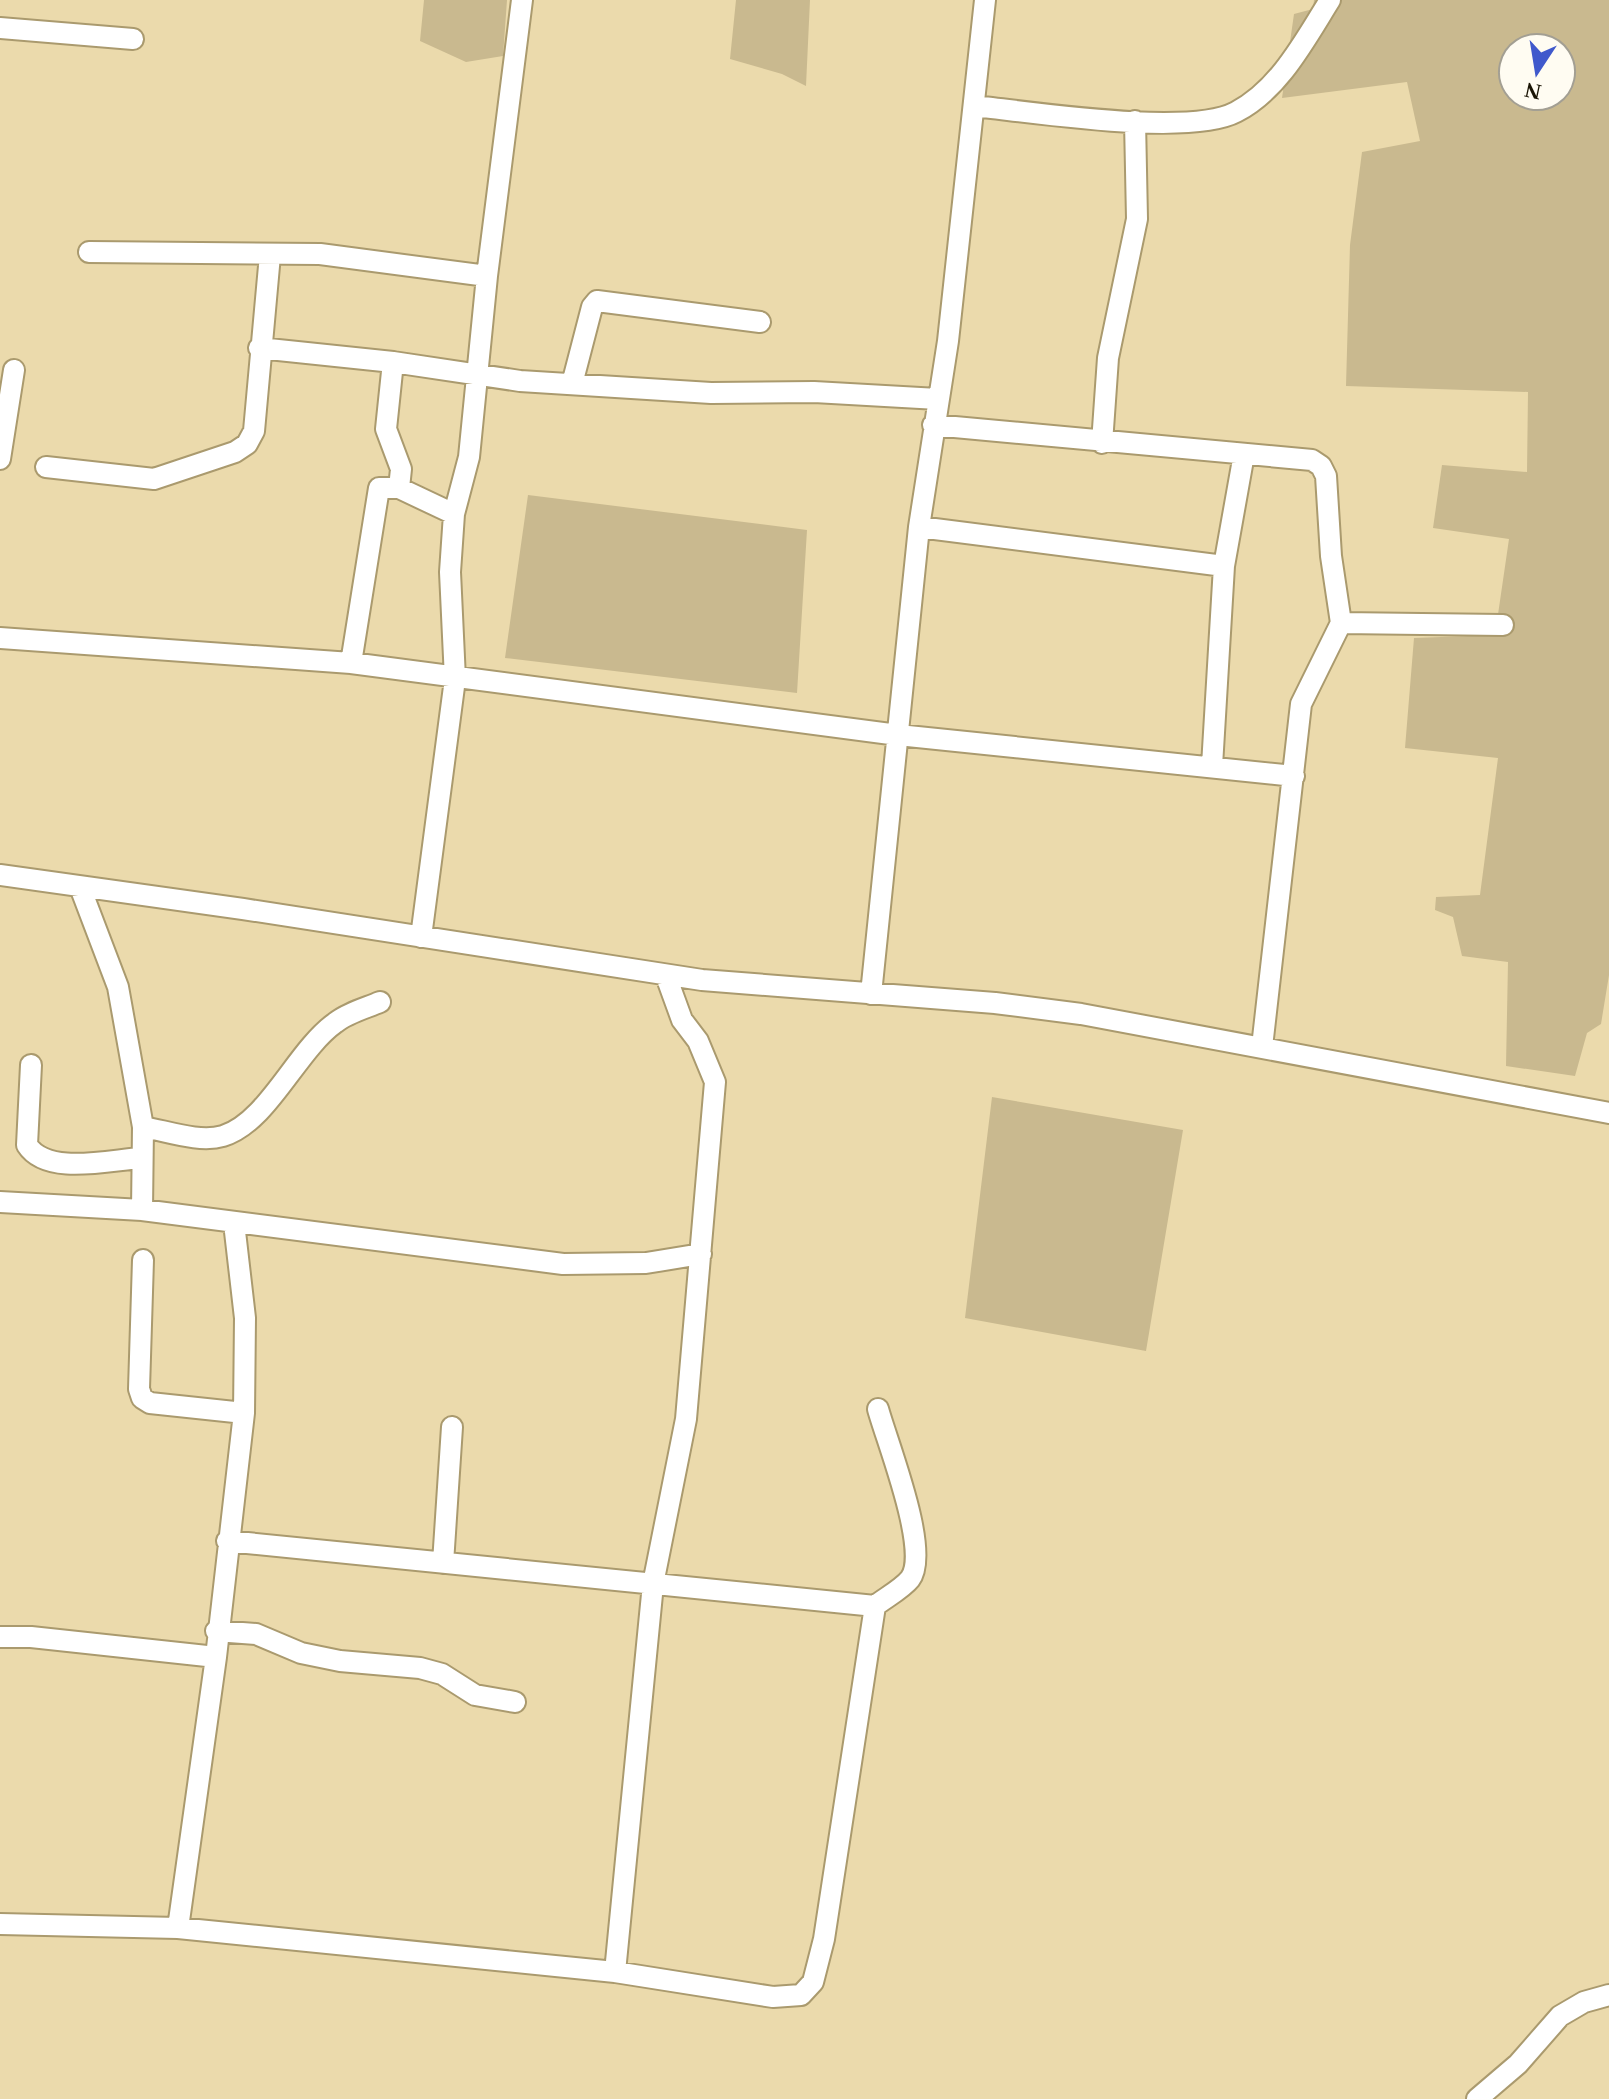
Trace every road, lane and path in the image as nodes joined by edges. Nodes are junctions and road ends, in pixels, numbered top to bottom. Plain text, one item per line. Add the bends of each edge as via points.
1 (522, 0) edge
2 (985, 0) edge
3 (1330, 0) edge
4 (0, 28) edge
5 (133, 39) dead end
6 (974, 106) junction
7 (1135, 121) junction
8 (89, 252) dead end
9 (270, 255) junction
10 (487, 276) junction
11 (760, 322) dead end
12 (259, 348) junction
13 (393, 362) junction
14 (14, 370) dead end
15 (477, 376) junction
16 (572, 384) junction
17 (938, 399) junction
18 (933, 425) junction
19 (1102, 443) junction
20 (1244, 454) junction
21 (0, 459) edge
22 (46, 467) dead end
23 (399, 488) junction
24 (454, 514) junction
25 (919, 527) junction
26 (1224, 566) junction
27 (1341, 623) junction
28 (1503, 625) dead end
29 (0, 638) edge
30 (351, 663) junction
31 (455, 679) junction
32 (898, 735) junction
33 (1212, 766) junction
34 (1294, 776) junction
35 (0, 875) edge
36 (80, 887) junction
37 (421, 937) junction
38 (666, 976) junction
39 (871, 994) junction
40 (380, 1002) dead end
41 (1262, 1047) junction
42 (31, 1065) dead end
43 (1609, 1113) edge
44 (143, 1127) junction
45 (141, 1158) junction
46 (0, 1202) edge
47 (142, 1210) junction
48 (234, 1223) junction
49 (701, 1254) junction
50 (143, 1260) dead end
51 (878, 1409) dead end
52 (244, 1413) junction
53 (452, 1427) dead end
54 (227, 1541) junction
55 (443, 1563) junction
56 (653, 1584) junction
57 (875, 1606) junction
58 (216, 1631) junction
59 (0, 1637) edge
60 (216, 1657) junction
61 (515, 1702) dead end
62 (0, 1924) edge
63 (178, 1928) junction
64 (615, 1972) junction
65 (1609, 1995) edge
66 (1477, 2099) edge

1 - 10 street
2 - 6 street
3 - 7 street via 1256,100 1211,121
4 - 5 street
6 - 7 street
6 - 17 street
7 - 19 street via 1137,219 1108,358
8 - 9 street
9 - 10 street via 320,254
9 - 12 street
10 - 15 street
11 - 16 street via 597,301
12 - 13 street
12 - 22 street via 254,431 235,452 154,479
13 - 15 street
13 - 23 street via 386,429 401,469
14 - 21 street
15 - 16 street
15 - 24 street via 469,457
16 - 17 street
17 - 18 street
18 - 19 street
18 - 25 street
19 - 20 street
20 - 26 street
20 - 27 street via 1312,460 1321,466
23 - 24 street
23 - 30 street via 379,488 376,495
24 - 31 street via 450,572
25 - 26 street
25 - 32 street
26 - 33 street
27 - 28 street
27 - 34 street via 1301,704
29 - 30 street
30 - 31 street
31 - 32 street
31 - 37 street
32 - 33 street
32 - 39 street
33 - 34 street
34 - 41 street
35 - 36 street
36 - 37 street
36 - 44 street via 118,987
37 - 38 street
38 - 39 street
38 - 49 street via 715,1082
39 - 41 street via 1081,1014
40 - 44 street via 335,1022 268,1101 222,1136
41 - 43 street
42 - 45 street via 27,1145 34,1156 73,1162
44 - 45 street
45 - 47 street
46 - 47 street
47 - 48 street
48 - 49 street via 563,1264 646,1263
48 - 52 street via 245,1318
49 - 56 street via 686,1419
50 - 52 street via 142,1398
51 - 57 street via 914,1531 916,1561 910,1578
52 - 54 street
53 - 55 street
54 - 55 street
54 - 58 street
55 - 56 street
56 - 57 street
56 - 64 street
57 - 64 street via 813,1982 801,1995 773,1997
58 - 60 street
58 - 61 street via 256,1634 301,1653 340,1661 420,1668 442,1674 475,1695
59 - 60 street
60 - 63 street
62 - 63 street
63 - 64 street
65 - 66 street via 1560,2016 1518,2064

